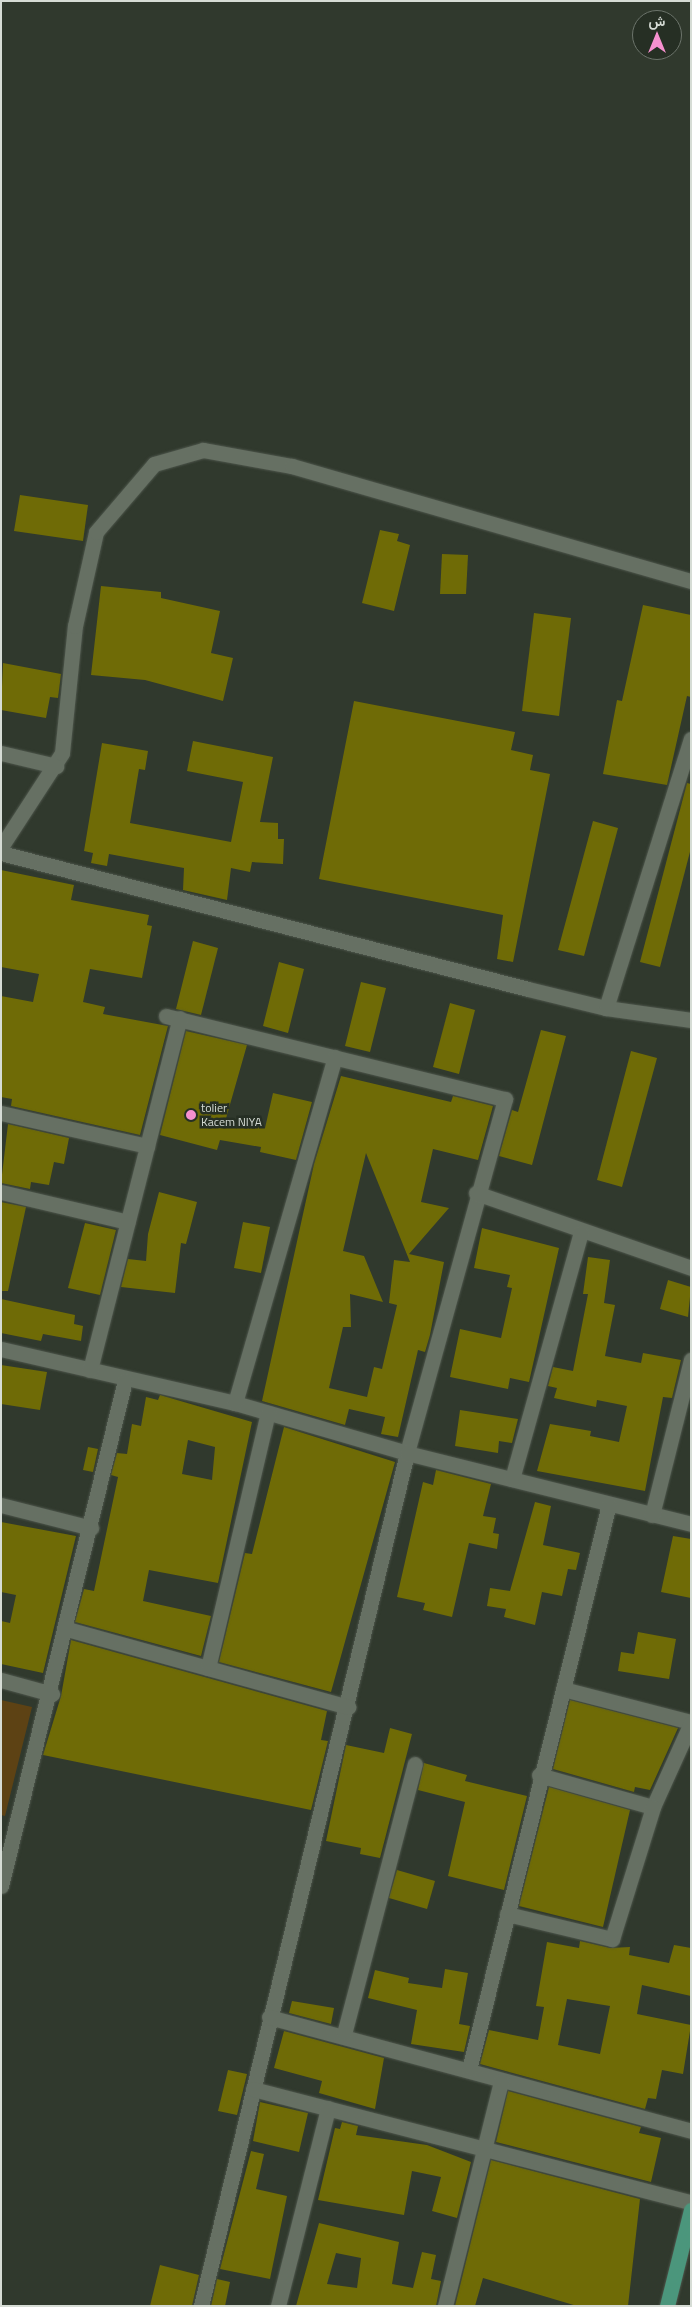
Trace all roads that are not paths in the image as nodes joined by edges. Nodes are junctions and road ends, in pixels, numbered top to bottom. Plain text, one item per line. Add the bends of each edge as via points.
1 (691, 581) edge
2 (691, 739) edge
3 (1, 754) edge
4 (56, 766) junction
5 (1, 847) edge
6 (1, 853) edge
7 (606, 1008) junction
8 (691, 1020) edge
9 (335, 1057) junction
10 (1, 1113) edge
11 (147, 1146) junction
12 (1, 1192) edge
13 (476, 1193) junction
14 (128, 1222) junction
15 (580, 1232) junction
16 (691, 1268) edge
17 (1, 1349) edge
18 (691, 1360) edge
19 (90, 1370) junction
20 (125, 1380) junction
21 (235, 1403) junction
22 (268, 1413) junction
23 (407, 1453) junction
24 (512, 1479) junction
25 (609, 1504) junction
26 (1, 1505) edge
27 (652, 1515) junction
28 (691, 1524) edge
29 (90, 1528) junction
30 (66, 1629) junction
31 (208, 1668) junction
32 (1, 1680) edge
33 (563, 1689) junction
34 (52, 1694) junction
35 (348, 1707) junction
36 (691, 1722) edge
37 (415, 1764) dead end
38 (539, 1775) junction
39 (653, 1808) junction
40 (8, 1838) edge
41 (4, 1868) edge
42 (1, 1886) edge
43 (508, 1914) junction
44 (269, 2017) junction
45 (344, 2034) junction
46 (469, 2070) junction
47 (501, 2081) junction
48 (253, 2089) junction
49 (328, 2108) junction
50 (691, 2131) edge
51 (486, 2152) junction
52 (691, 2202) edge
53 (691, 2210) edge
54 (202, 2306) edge
55 (278, 2306) edge
56 (445, 2306) edge
57 (667, 2306) edge

1 - 4 street via 292,466 203,450 154,464 96,532 75,626 69,704
2 - 7 street
3 - 4 street
4 - 5 street
6 - 7 street via 221,914
7 - 8 street
9 - 11 street via 173,1017
9 - 13 street via 505,1099
9 - 21 street
10 - 11 street
11 - 14 street
12 - 14 street
13 - 15 street
13 - 23 street
14 - 19 street
15 - 16 street
15 - 24 street
17 - 19 street
18 - 27 street
19 - 20 street
20 - 21 street
20 - 29 street
21 - 22 street
22 - 23 street
22 - 31 street
23 - 24 street
23 - 35 street
24 - 25 street
25 - 27 street
25 - 33 street
26 - 29 street
27 - 28 street
29 - 30 street
30 - 31 street
30 - 34 street
31 - 35 street
32 - 34 street
33 - 36 street
33 - 38 street
34 - 40 street
35 - 44 street
36 - 39 street
37 - 45 street
38 - 39 street
38 - 43 street
39 - 43 street via 612,1940
40 - 41 street
41 - 42 street
43 - 46 street
44 - 45 street
44 - 48 street
45 - 46 street
46 - 47 street
47 - 50 street
47 - 51 street
48 - 49 street
48 - 54 street
49 - 51 street
49 - 55 street
51 - 52 street
51 - 56 street
53 - 57 main road

